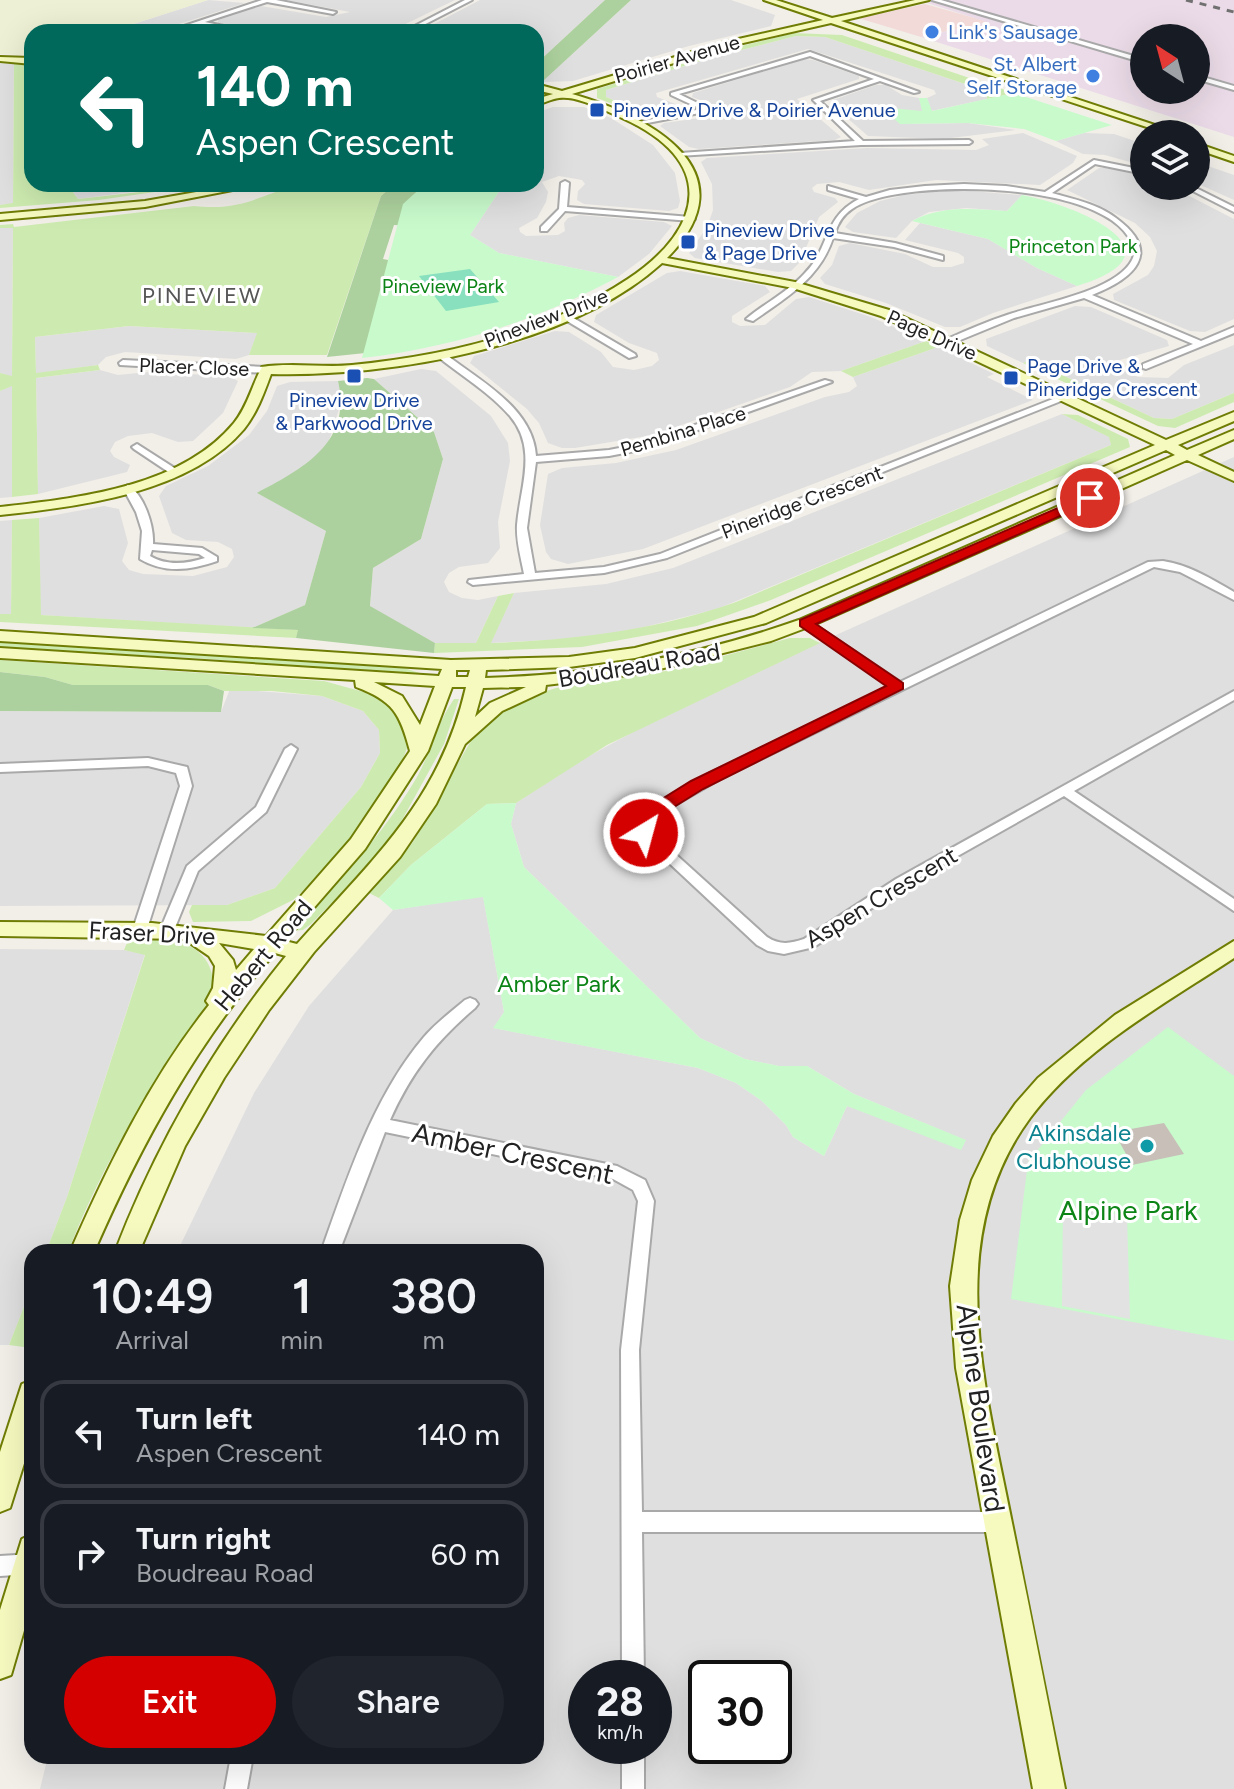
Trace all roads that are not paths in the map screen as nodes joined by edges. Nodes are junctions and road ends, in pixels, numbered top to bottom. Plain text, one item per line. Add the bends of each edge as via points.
1 (469, 0) edge
2 (925, 0) edge
3 (935, 0) edge
4 (764, 2) edge
5 (333, 12) dead end
6 (824, 21) junction
7 (199, 23) junction
8 (196, 24) edge
9 (205, 24) edge
10 (422, 24) edge
11 (759, 36) junction
12 (865, 37) junction
13 (1130, 57) edge
14 (0, 59) edge
15 (24, 60) edge
16 (880, 79) junction
17 (1210, 81) edge
18 (1234, 88) edge
19 (544, 89) edge
20 (916, 92) dead end
21 (561, 94) junction
22 (544, 99) edge
23 (1133, 120) edge
24 (637, 123) junction
25 (1130, 124) edge
26 (969, 142) dead end
27 (861, 143) junction
28 (1210, 144) edge
29 (1210, 151) edge
30 (1234, 152) edge
31 (680, 155) junction
32 (1234, 159) edge
33 (1130, 169) edge
34 (565, 183) dead end
35 (831, 188) dead end
36 (213, 192) edge
37 (1046, 194) junction
38 (1210, 198) edge
39 (865, 199) junction
40 (563, 209) junction
41 (1234, 210) edge
42 (0, 217) edge
43 (691, 219) junction
44 (544, 229) dead end
45 (830, 235) junction
46 (940, 258) dead end
47 (662, 260) junction
48 (795, 285) junction
49 (1082, 294) junction
50 (565, 316) junction
51 (750, 319) dead end
52 (1234, 330) edge
53 (950, 341) junction
54 (1201, 344) junction
55 (441, 355) junction
56 (632, 356) dead end
57 (123, 363) dead end
58 (1146, 366) dead end
59 (266, 370) junction
60 (828, 382) dead end
61 (1066, 397) junction
62 (1234, 416) edge
63 (1234, 434) edge
64 (1167, 445) junction
65 (137, 447) dead end
66 (1187, 455) junction
67 (533, 459) junction
68 (173, 471) junction
69 (1234, 477) edge
70 (128, 488) junction
71 (0, 511) edge
72 (149, 547) junction
73 (530, 577) junction
74 (473, 582) dead end
75 (1234, 597) edge
76 (805, 623) junction
77 (0, 636) edge
78 (0, 653) edge
79 (449, 674) junction
80 (477, 674) junction
81 (341, 676) junction
82 (553, 681) junction
83 (898, 686) junction
84 (1234, 695) edge
85 (457, 743) junction
86 (291, 749) dead end
87 (419, 751) junction
88 (0, 768) edge
89 (1064, 790) junction
90 (1234, 906) edge
91 (0, 929) edge
92 (140, 929) junction
93 (174, 930) junction
94 (269, 943) junction
95 (1234, 948) edge
96 (301, 952) junction
97 (470, 1004) dead end
98 (203, 1028) junction
99 (381, 1125) junction
100 (86, 1244) edge
101 (130, 1244) edge
102 (333, 1244) edge
103 (24, 1419) edge
104 (0, 1498) edge
105 (632, 1522) junction
106 (998, 1522) junction
107 (23, 1561) edge
108 (633, 1660) edge
109 (0, 1664) edge
110 (241, 1764) edge
111 (633, 1764) edge
112 (236, 1789) edge
113 (633, 1789) edge
114 (1049, 1789) edge

1 - 10 street
2 - 6 main road, Poirier Avenue
3 - 13 street
4 - 6 main road
5 - 7 street via 267,0
6 - 11 main road, Poirier Avenue
6 - 12 main road
6 - 23 main road
7 - 8 street
7 - 9 street
11 - 12 main road via 819,30
11 - 21 main road, Poirier Avenue
12 - 25 main road
14 - 15 main road
16 - 20 street
16 - 24 street via 810,54 673,94 708,110
16 - 27 street via 816,100
17 - 18 street
19 - 21 main road
21 - 22 main road, Poirier Avenue
21 - 24 main road
24 - 31 main road
26 - 27 street
27 - 31 street
28 - 30 main road
29 - 32 main road
31 - 43 main road via 695,189
33 - 37 street via 1094,162
34 - 40 street
35 - 39 street
36 - 42 main road
37 - 39 street via 960,185 905,189
37 - 49 street via 1103,214 1135,242 1138,254 1129,272
38 - 41 street
39 - 45 street via 841,213
40 - 43 street
40 - 44 street
43 - 47 main road, Pineview Drive
45 - 46 street
45 - 48 street via 816,265
47 - 48 main road, Page Drive
47 - 50 main road, Pineview Drive via 624,288
48 - 51 street
48 - 53 main road, Page Drive via 864,305
49 - 53 street
49 - 54 street
50 - 55 main road, Pineview Drive
50 - 56 street
52 - 54 street
53 - 61 main road, Page Drive
54 - 58 street
55 - 59 main road, Pineview Drive via 359,369
55 - 67 street via 519,421
57 - 59 street, Placer Close
59 - 68 main road via 237,429
60 - 67 street, Pembina Place via 642,447
61 - 64 main road, Page Drive
61 - 73 street, Pineridge Crescent via 663,556 604,570
62 - 64 main road, Boudreau Road
63 - 66 main road, Boudreau Road
64 - 66 main road, Page Drive
64 - 80 main road, Boudreau Road via 738,627 613,656
65 - 68 street
66 - 69 main road, Page Drive
66 - 76 main road, Boudreau Road
67 - 73 street via 522,529
68 - 70 main road
70 - 71 main road
70 - 72 street via 149,534
72 - 72 street via 144,557 153,563 194,566 213,559 202,551
73 - 74 street, Pineridge Crescent
75 - 83 street, Aspen Crescent via 1178,567 1152,564
76 - 82 main road, Boudreau Road via 679,663
76 - 83 street
77 - 79 main road, Boudreau Road via 122,642
78 - 81 main road, Boudreau Road
79 - 80 main road, Boudreau Road
79 - 81 main road, Boudreau Road
79 - 87 main road, Hebert Road
80 - 82 main road, Boudreau Road
80 - 85 main road, Hebert Road
81 - 87 main road via 388,692 408,713
82 - 85 main road via 496,707
83 - 89 street, Aspen Crescent via 697,785 652,813 644,833 762,941 792,949
84 - 89 street, Aspen Crescent
85 - 96 main road, Hebert Road via 401,843
86 - 93 street via 261,809 192,869
87 - 94 main road, Hebert Road via 358,844
88 - 92 street via 148,762 182,770 186,786
89 - 90 street
91 - 92 main road, Fraser Drive
92 - 93 main road, Fraser Drive
93 - 94 main road, Fraser Drive
93 - 98 main road via 216,951 226,965 224,988
94 - 96 main road, Fraser Drive
94 - 98 main road, Hebert Road
95 - 106 main road, Alpine Boulevard via 1061,1069 1022,1112 989,1171 968,1241 964,1309
96 - 101 main road, Hebert Road via 208,1083
97 - 99 street, Amber Crescent via 424,1049
98 - 100 main road, Hebert Road via 156,1101
99 - 102 street, Amber Crescent
99 - 105 street, Amber Crescent via 617,1173 644,1192 646,1212 630,1324
103 - 104 main road
105 - 106 street
105 - 108 street, Amber Crescent
106 - 114 main road, Alpine Boulevard
107 - 109 main road
110 - 112 street
111 - 113 street

